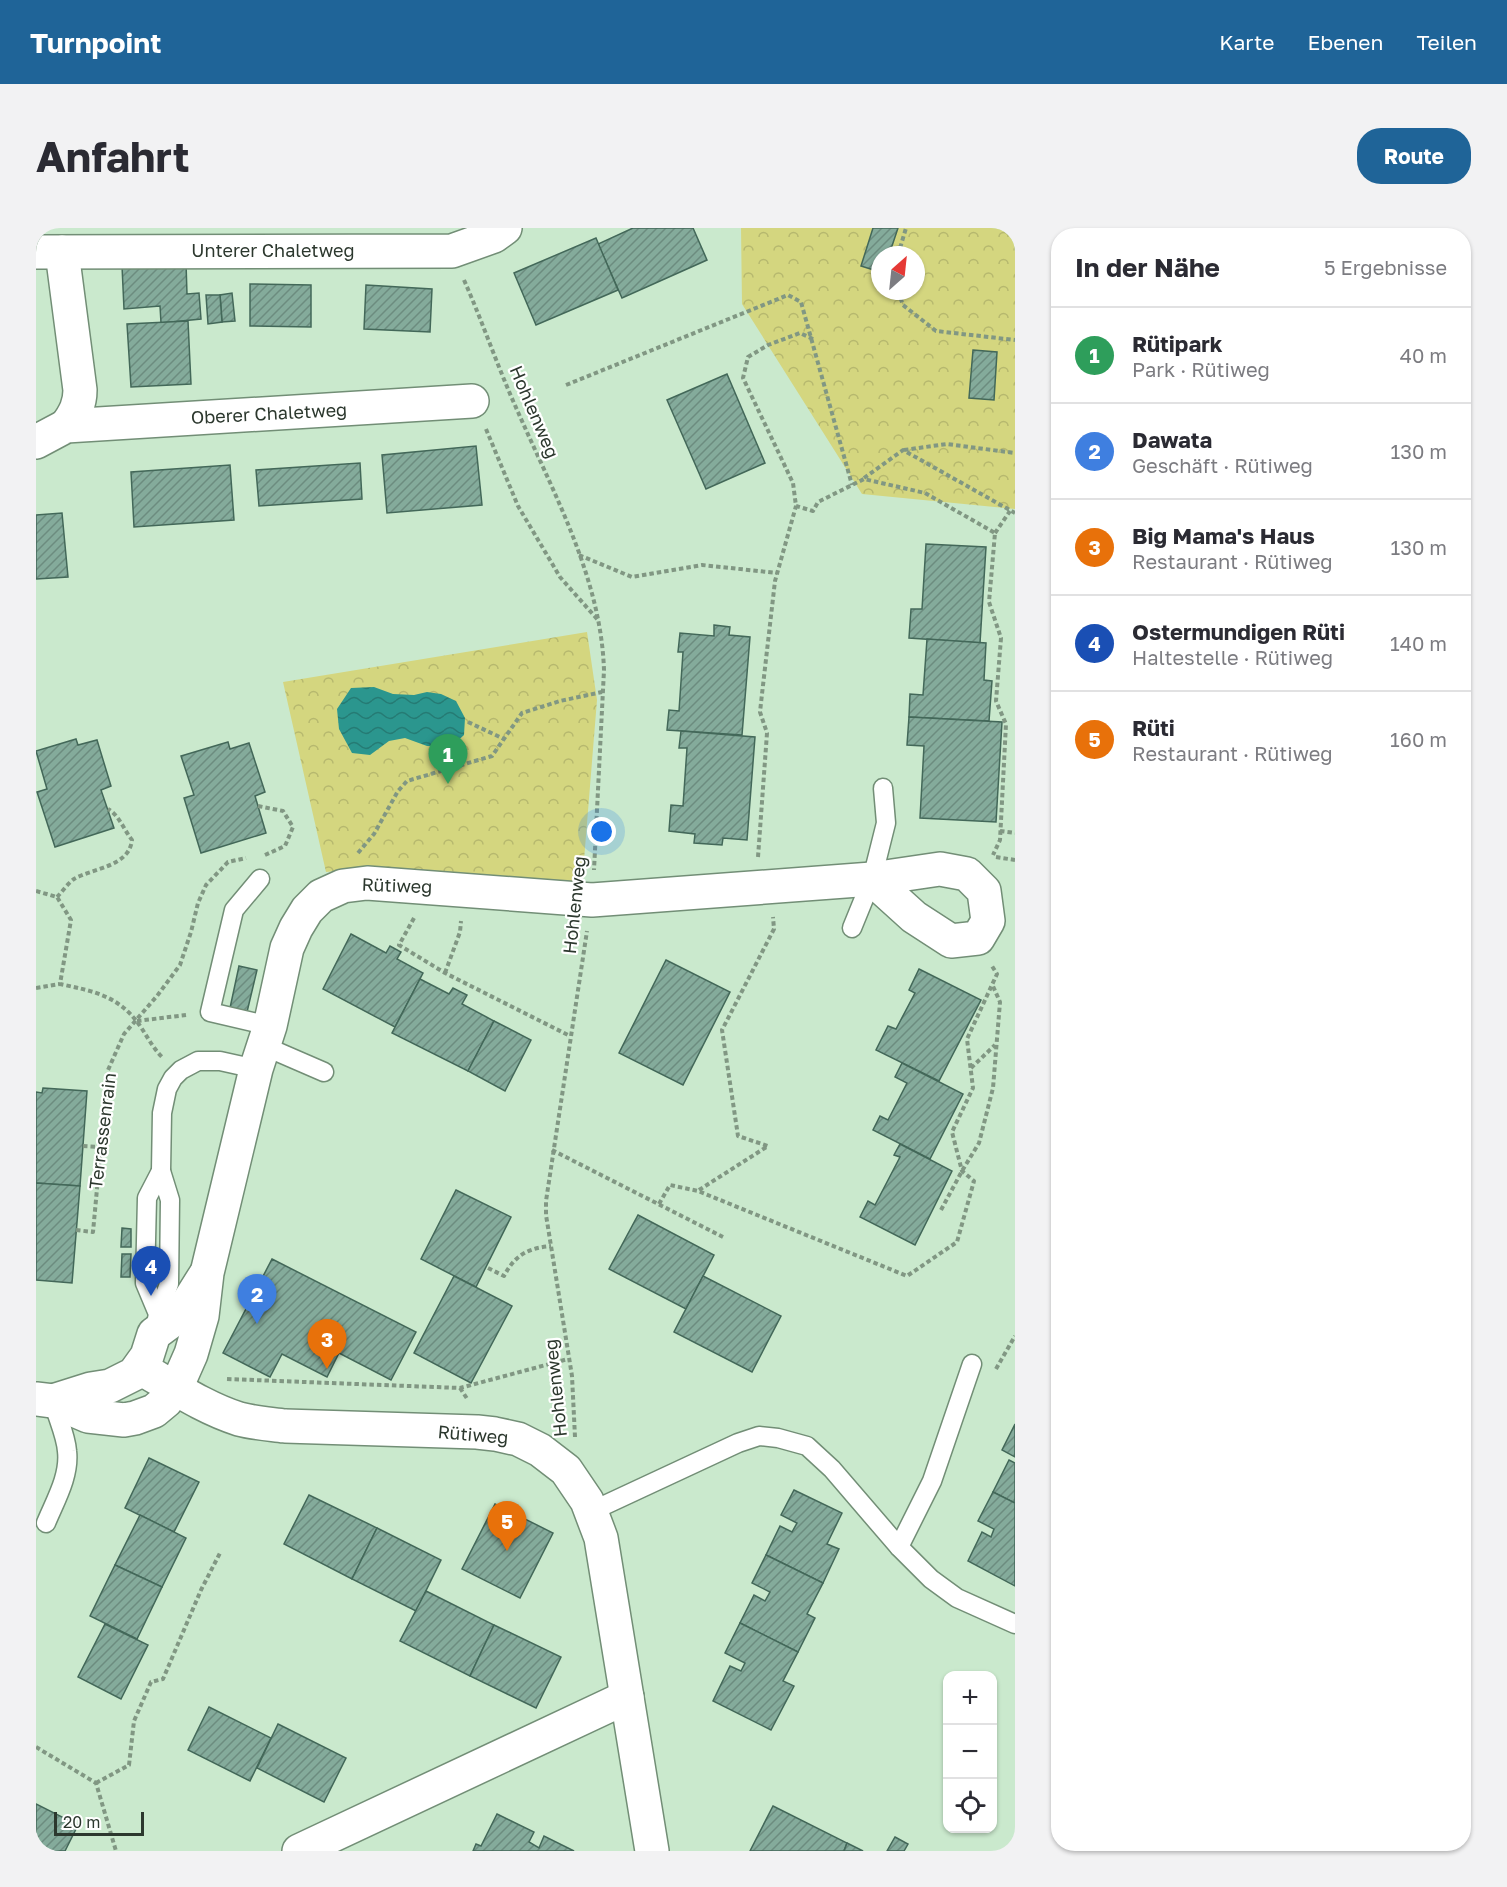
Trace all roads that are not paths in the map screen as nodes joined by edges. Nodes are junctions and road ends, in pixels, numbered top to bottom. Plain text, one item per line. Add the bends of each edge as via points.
1 (505, 228) edge
2 (49, 252) edge
3 (472, 401) road end
4 (66, 426) junction
5 (36, 442) edge
6 (882, 788) dead end
7 (260, 879) dead end
8 (872, 879) junction
9 (852, 928) dead end
10 (263, 1047) junction
11 (324, 1072) dead end
12 (207, 1273) junction
13 (156, 1324) junction
14 (972, 1365) dead end
15 (140, 1368) junction
16 (176, 1388) junction
17 (44, 1400) edge
18 (592, 1511) junction
19 (46, 1523) dead end
20 (899, 1547) junction
21 (1015, 1624) edge
22 (627, 1697) junction
23 (299, 1851) edge
24 (652, 1851) edge

1 - 2 street, Unterer Chaletweg via 494,236 452,250
2 - 4 street via 80,390 77,409
3 - 4 street, Oberer Chaletweg
4 - 5 street, Oberer Chaletweg
6 - 8 lane via 886,823
7 - 10 lane via 234,910 210,1012
8 - 8 street, Rütiweg via 914,917 951,941 978,938 988,921 984,891 967,874 940,869
8 - 9 lane
8 - 10 street, Rütiweg via 592,900 367,883 343,886 321,896 296,928 287,948
10 - 11 lane
10 - 12 street, Rütiweg
10 - 13 lane via 220,1061 186,1065 170,1084 164,1100 161,1171 170,1200 169,1284
12 - 13 street, Rütiweg via 172,1320
12 - 16 street, Rütiweg via 202,1316
13 - 15 street, Rütiweg
14 - 20 lane via 932,1481
15 - 16 street, Rütiweg
15 - 17 street via 120,1383
16 - 17 street, Rütiweg via 154,1411 123,1420 88,1416
16 - 18 street, Rütiweg via 219,1412 259,1423 495,1434 529,1444 566,1470
17 - 19 lane via 67,1451 64,1479
18 - 20 lane via 738,1443 759,1436 778,1438 807,1446
18 - 22 street, Rütiweg via 601,1538
20 - 21 lane via 957,1598
22 - 23 street
22 - 24 street, Rütiweg

